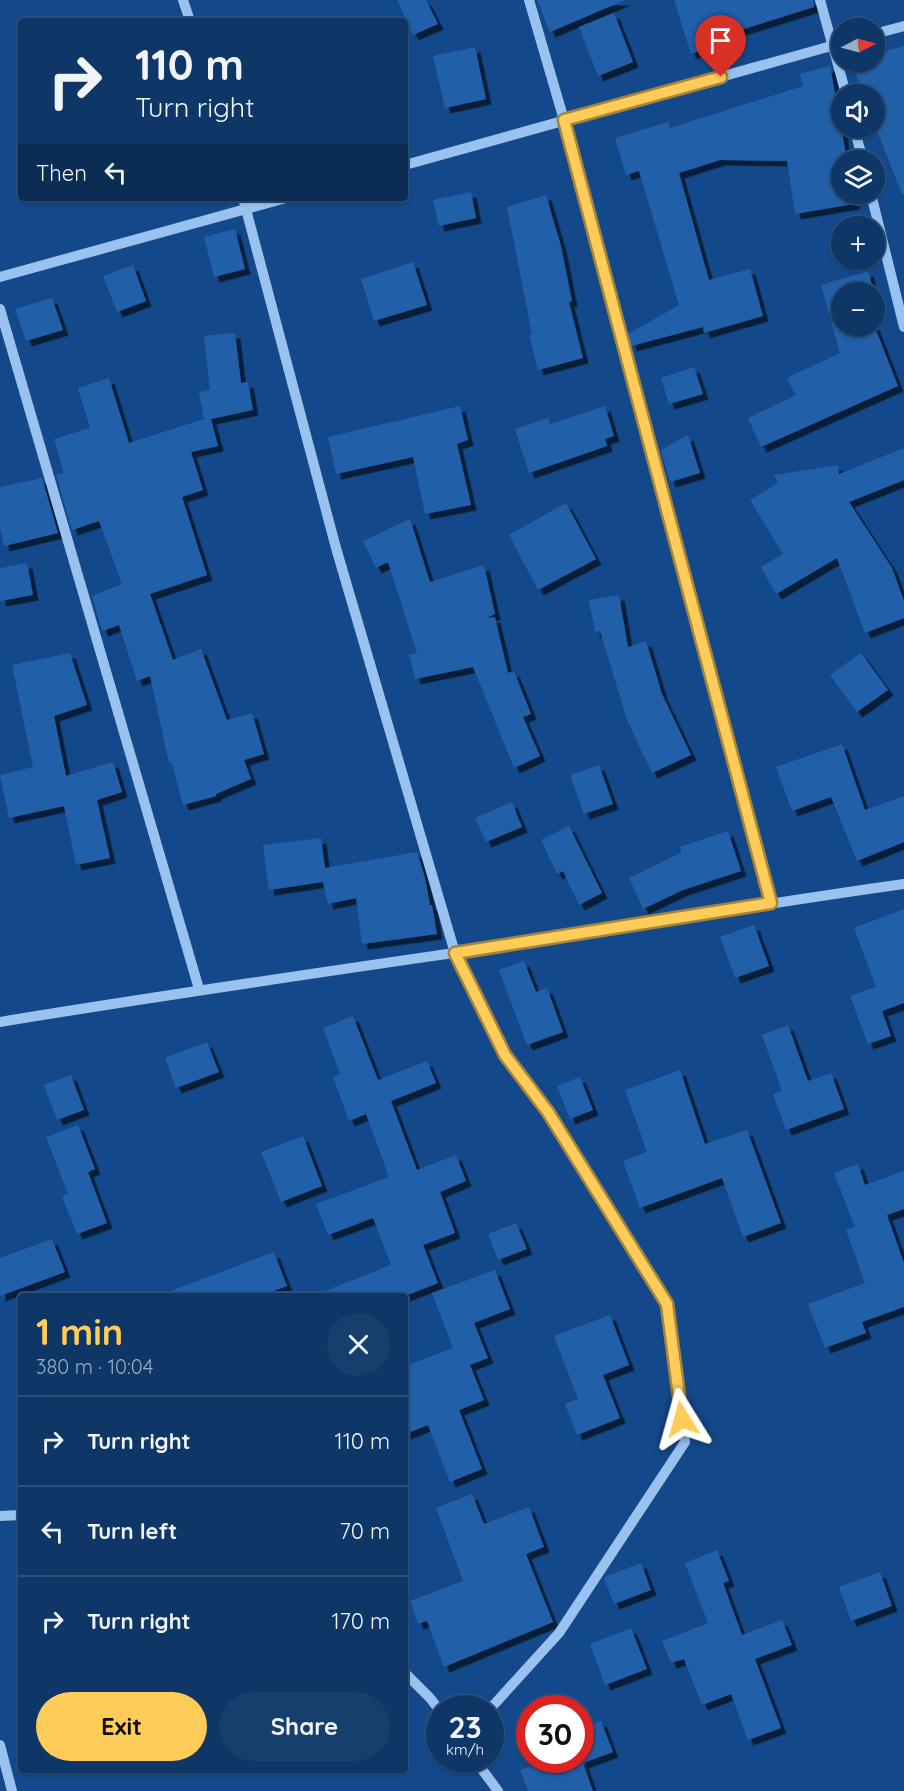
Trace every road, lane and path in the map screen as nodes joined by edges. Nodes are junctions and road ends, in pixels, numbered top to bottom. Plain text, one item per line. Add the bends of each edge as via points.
1 (183, 0) edge
2 (529, 0) edge
3 (820, 0) edge
4 (189, 18) edge
5 (904, 26) edge
6 (831, 27) edge
7 (885, 31) edge
8 (831, 46) edge
9 (564, 120) junction
10 (408, 164) edge
11 (261, 201) edge
12 (245, 203) edge
13 (873, 204) edge
14 (0, 278) edge
15 (0, 309) edge
16 (904, 327) edge
17 (904, 884) edge
18 (771, 903) junction
19 (455, 953) junction
20 (199, 989) junction
21 (0, 1022) edge
22 (18, 1515) edge
23 (0, 1516) edge
24 (408, 1676) edge
25 (427, 1695) edge
26 (503, 1695) edge
27 (0, 1745) edge
28 (485, 1773) edge
29 (12, 1791) edge
30 (498, 1791) edge

1 - 4 street
2 - 9 street
3 - 6 street
5 - 7 street
8 - 9 street
9 - 10 street
9 - 18 street
11 - 12 street
12 - 14 street
12 - 19 street via 336,548
13 - 16 street
15 - 20 street
17 - 18 street
18 - 19 street
19 - 20 street
19 - 26 street via 505,1055 548,1112 667,1304 686,1442 559,1633
20 - 21 street
22 - 23 street
24 - 25 street
27 - 29 street
28 - 30 street

